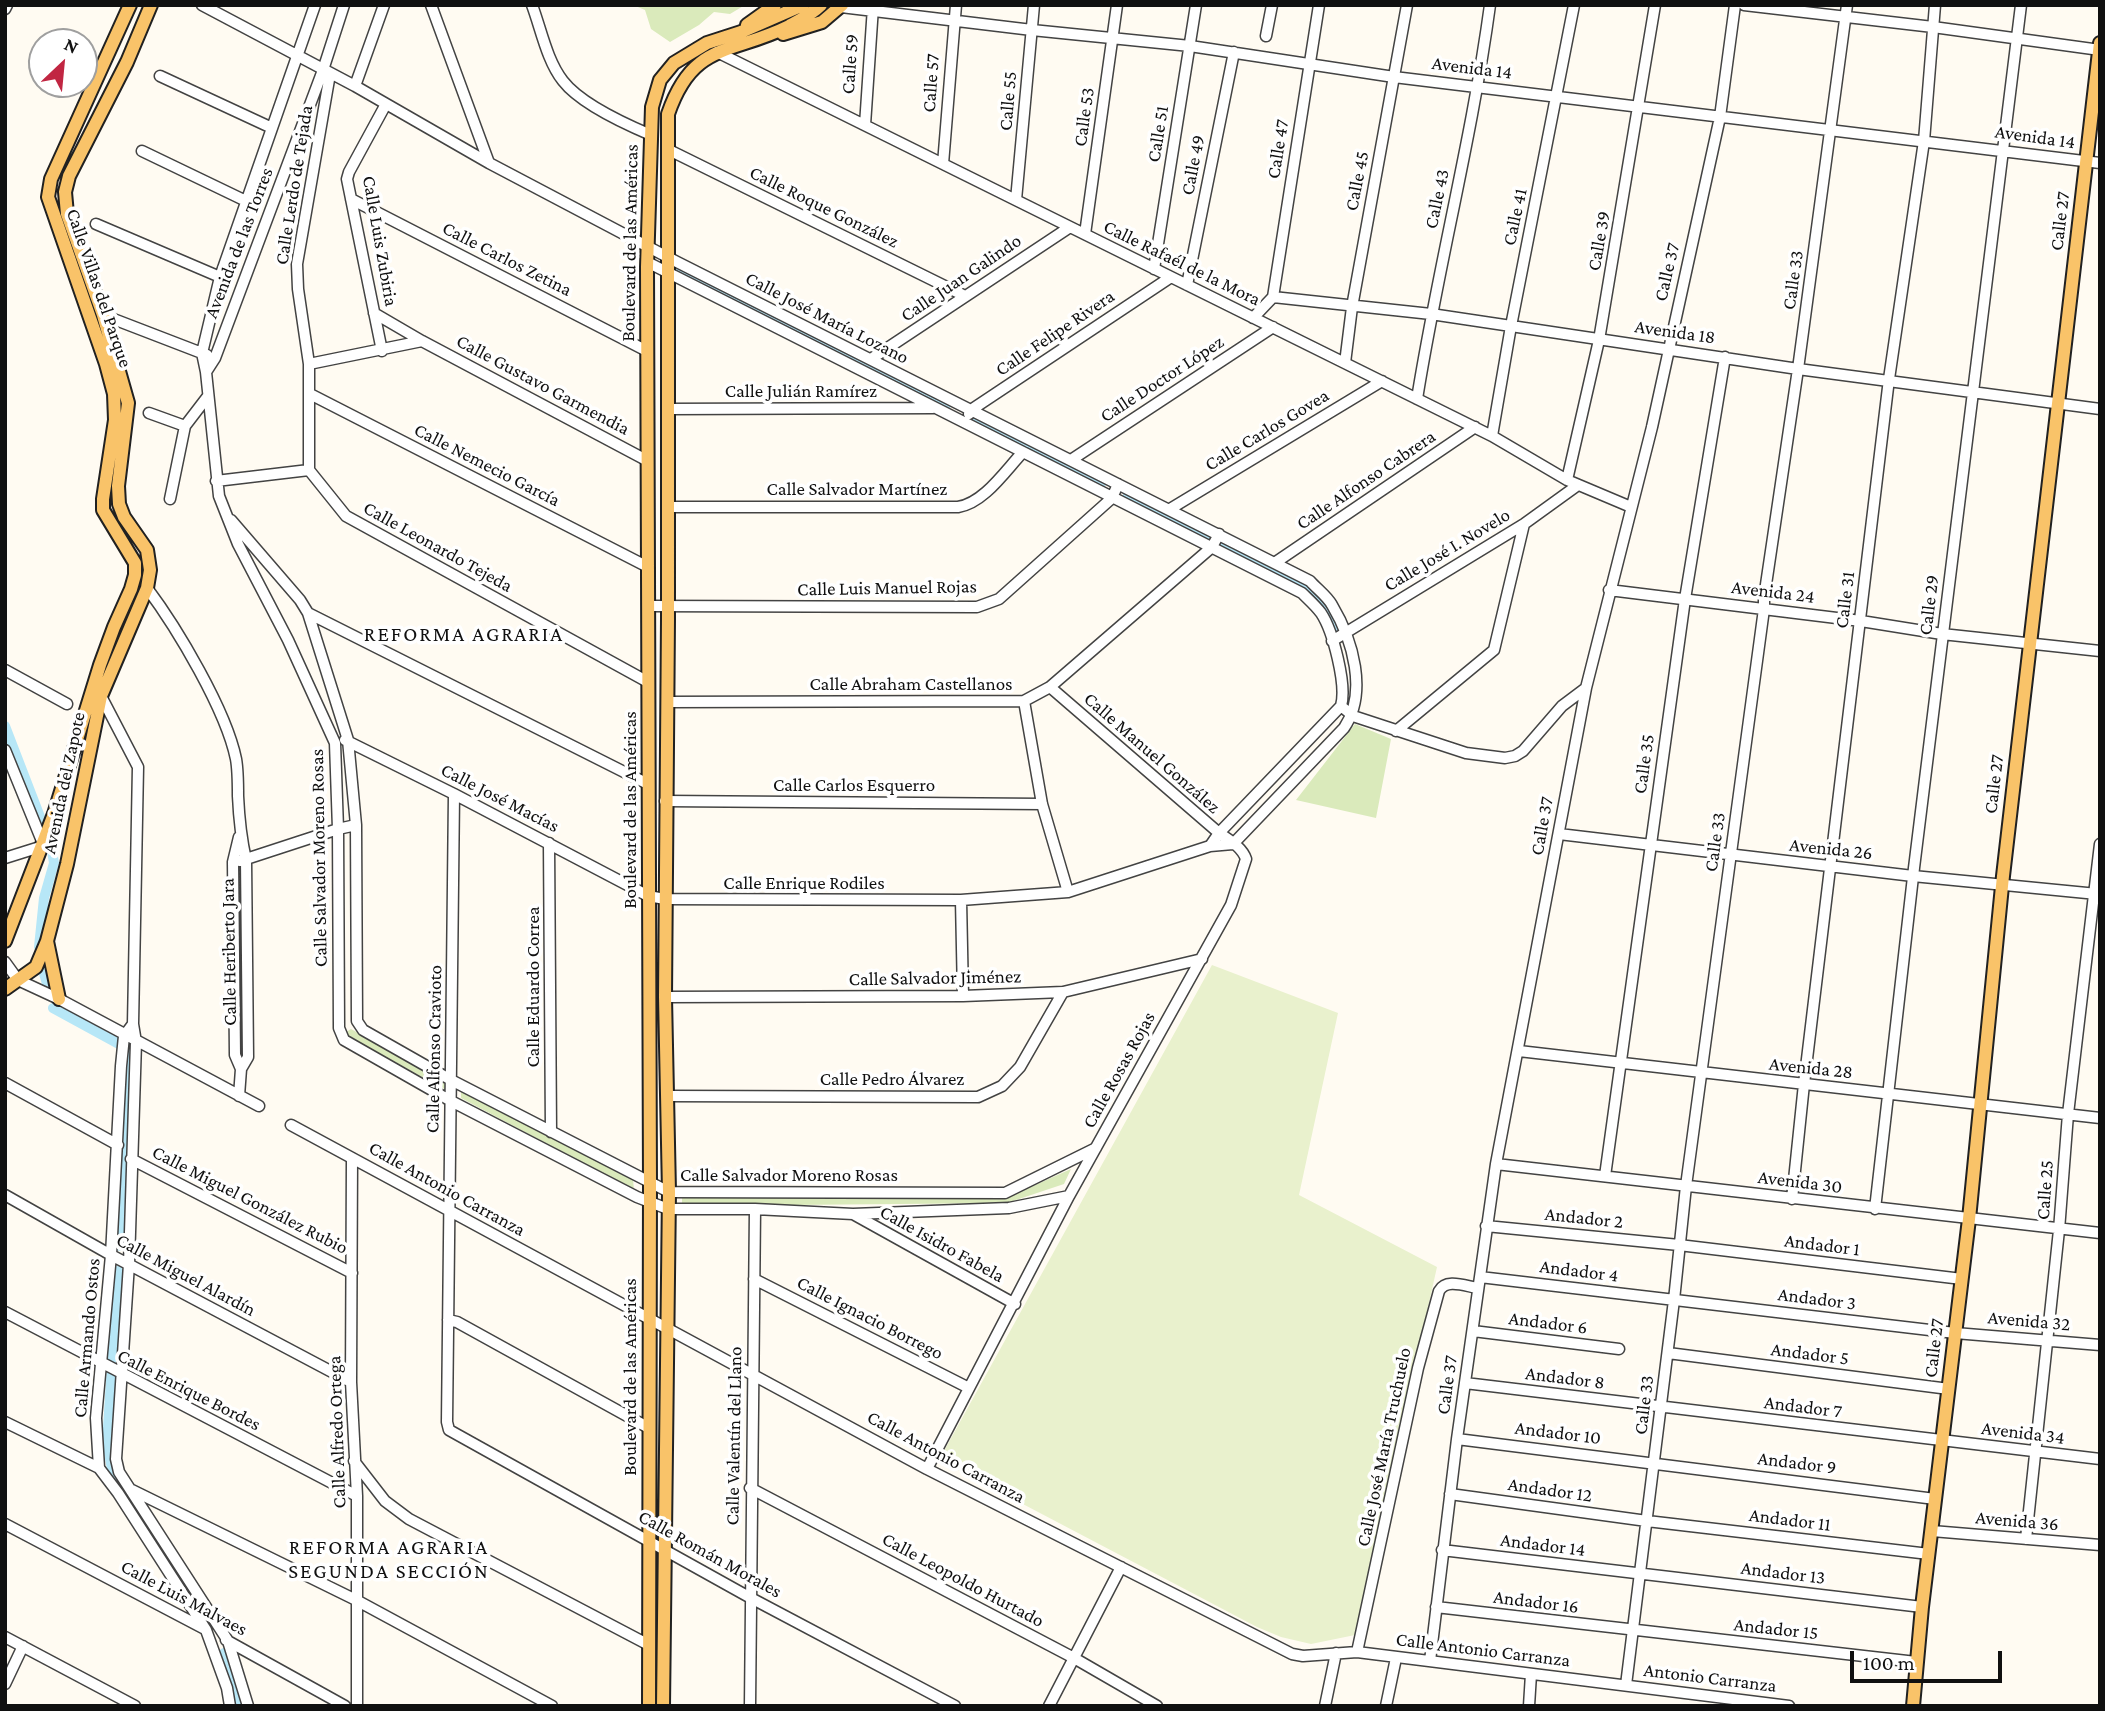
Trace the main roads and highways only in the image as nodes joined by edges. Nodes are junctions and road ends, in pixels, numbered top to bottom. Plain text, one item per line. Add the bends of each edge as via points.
1 (130, 5) edge
2 (151, 5) edge
3 (775, 5) edge
4 (803, 5) edge
5 (821, 5) edge
6 (841, 6) edge
7 (741, 32) junction
8 (769, 36) junction
9 (2100, 43) edge
10 (2099, 50) edge
11 (147, 588) joint
12 (131, 589) joint
13 (5, 941) edge
14 (47, 941) junction
15 (5, 989) edge
16 (59, 999) road end
17 (1913, 1705) edge
18 (649, 1706) edge
19 (663, 1706) edge

1 - 12 main road, Calle Villas del Parque via 51,179 48,197 114,394 103,510 135,563
2 - 11 main road, Calle Villas del Parque via 65,192 67,214 128,403 119,504 147,550
3 - 7 main road
4 - 7 main road, Boulevard de las Américas
5 - 8 main road, Boulevard de las Américas
6 - 8 main road, Calle 59 via 822,22
7 - 18 main road, Boulevard de las Américas via 707,43 674,63 655,93 651,135 647,245
8 - 19 main road, Boulevard de las Américas via 717,52 691,70 680,83 668,114 665,998 669,1192
9 - 10 main road, Calle 27
10 - 17 main road, Calle 27
11 - 14 main road, Avenida del Zapote via 102,696
12 - 13 main road, Avenida del Zapote via 100,665 54,814
14 - 15 main road, Avenida del Zapote via 36,967
14 - 16 main road

